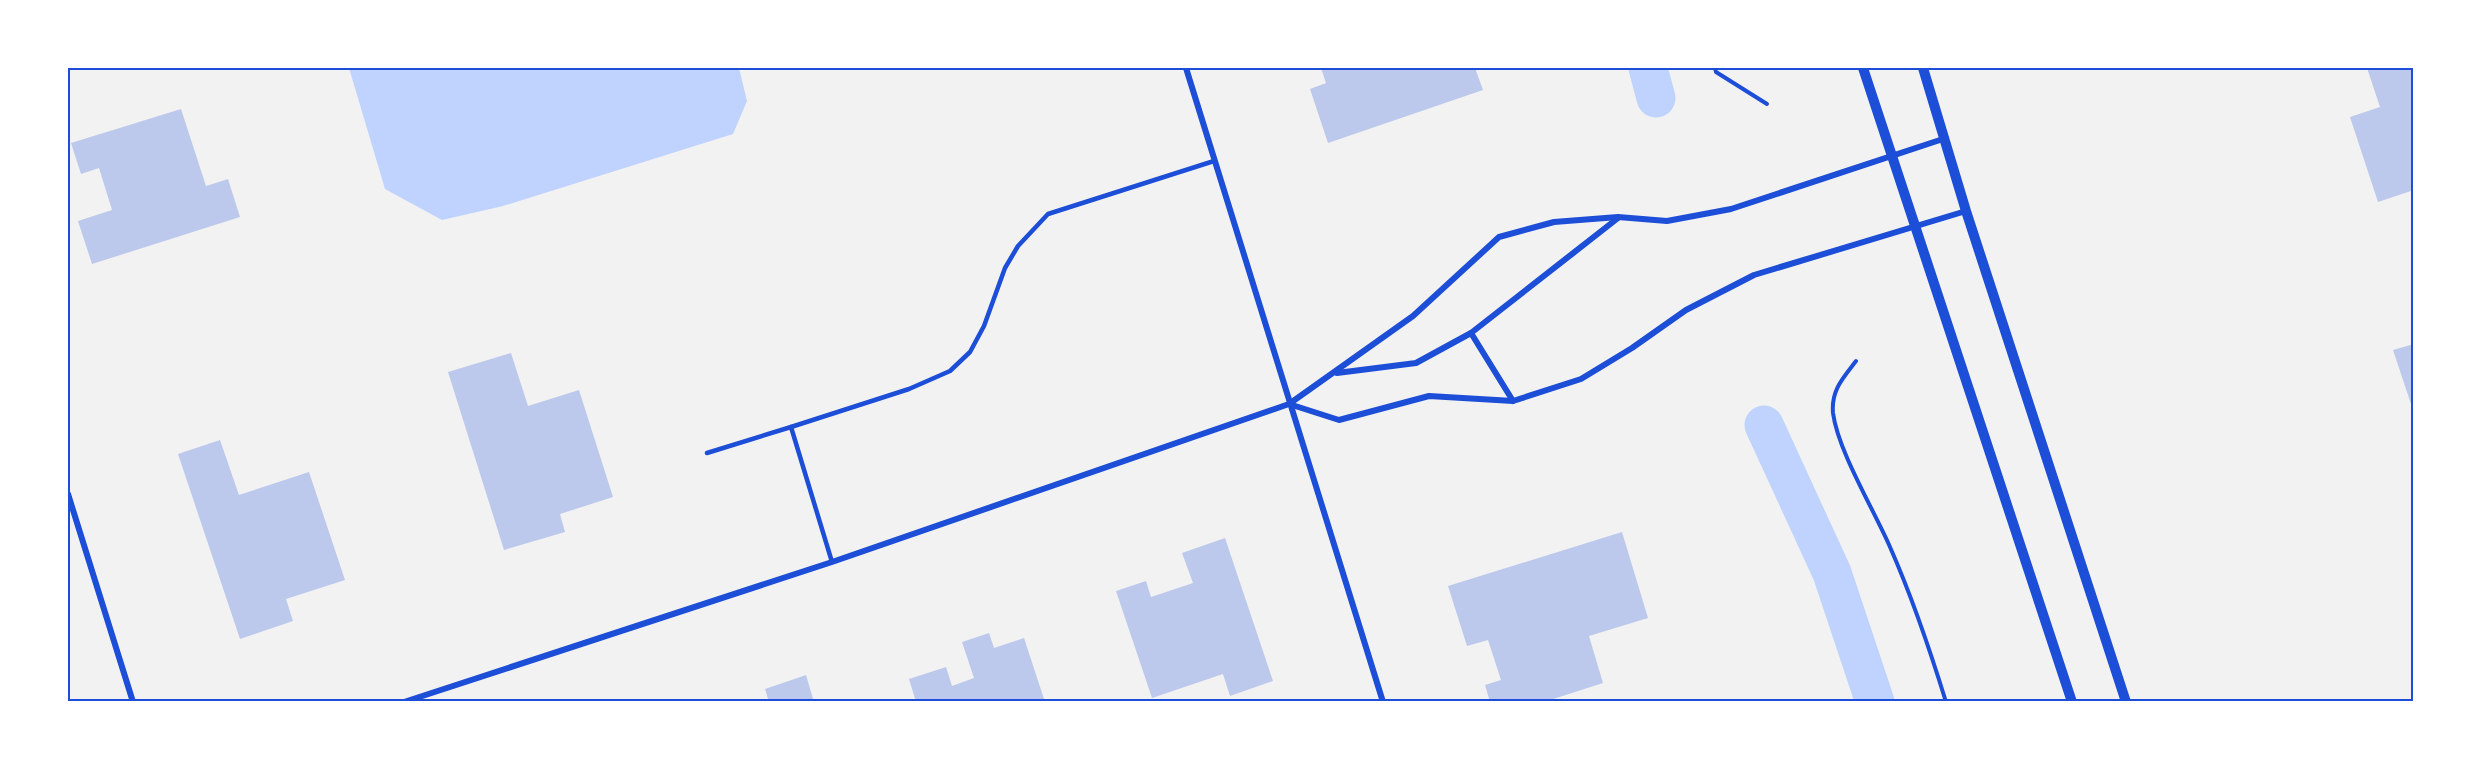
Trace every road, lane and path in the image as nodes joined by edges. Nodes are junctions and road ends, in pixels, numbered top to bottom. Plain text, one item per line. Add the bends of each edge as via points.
1 (1186, 68) edge
2 (1715, 68) edge
3 (1863, 68) edge
4 (1923, 68) edge
5 (1767, 105) dead end
6 (1946, 138) junction
7 (1890, 157) junction
8 (1214, 161) junction
9 (1966, 211) junction
10 (1618, 217) junction
11 (1915, 227) junction
12 (1471, 333) junction
13 (1856, 361) dead end
14 (1335, 374) junction
15 (1513, 401) junction
16 (1289, 404) junction
17 (791, 427) junction
18 (707, 453) dead end
19 (68, 494) edge
20 (832, 562) junction
21 (133, 702) edge
22 (404, 702) edge
23 (1383, 702) edge
24 (1946, 702) edge
25 (2072, 702) edge
26 (2126, 702) edge

1 - 8 street
2 - 5 path
3 - 7 street
4 - 6 street
6 - 7 street
6 - 9 street
7 - 10 street via 1731,209 1667,221
7 - 11 street
8 - 16 street
8 - 17 lane via 1048,214 1018,246 970,352 950,370 909,389
9 - 11 street
9 - 26 street
10 - 12 street
10 - 14 street via 1554,222 1499,237 1413,316
11 - 15 street via 1754,275 1686,310 1581,379
11 - 25 street
12 - 14 street via 1416,363
12 - 15 street
13 - 24 path via 1835,388 1833,413 1848,457 1891,549
14 - 16 street
15 - 16 street via 1429,396 1339,420
16 - 20 street
16 - 23 street
17 - 18 lane
17 - 20 lane
19 - 21 street
20 - 22 street

